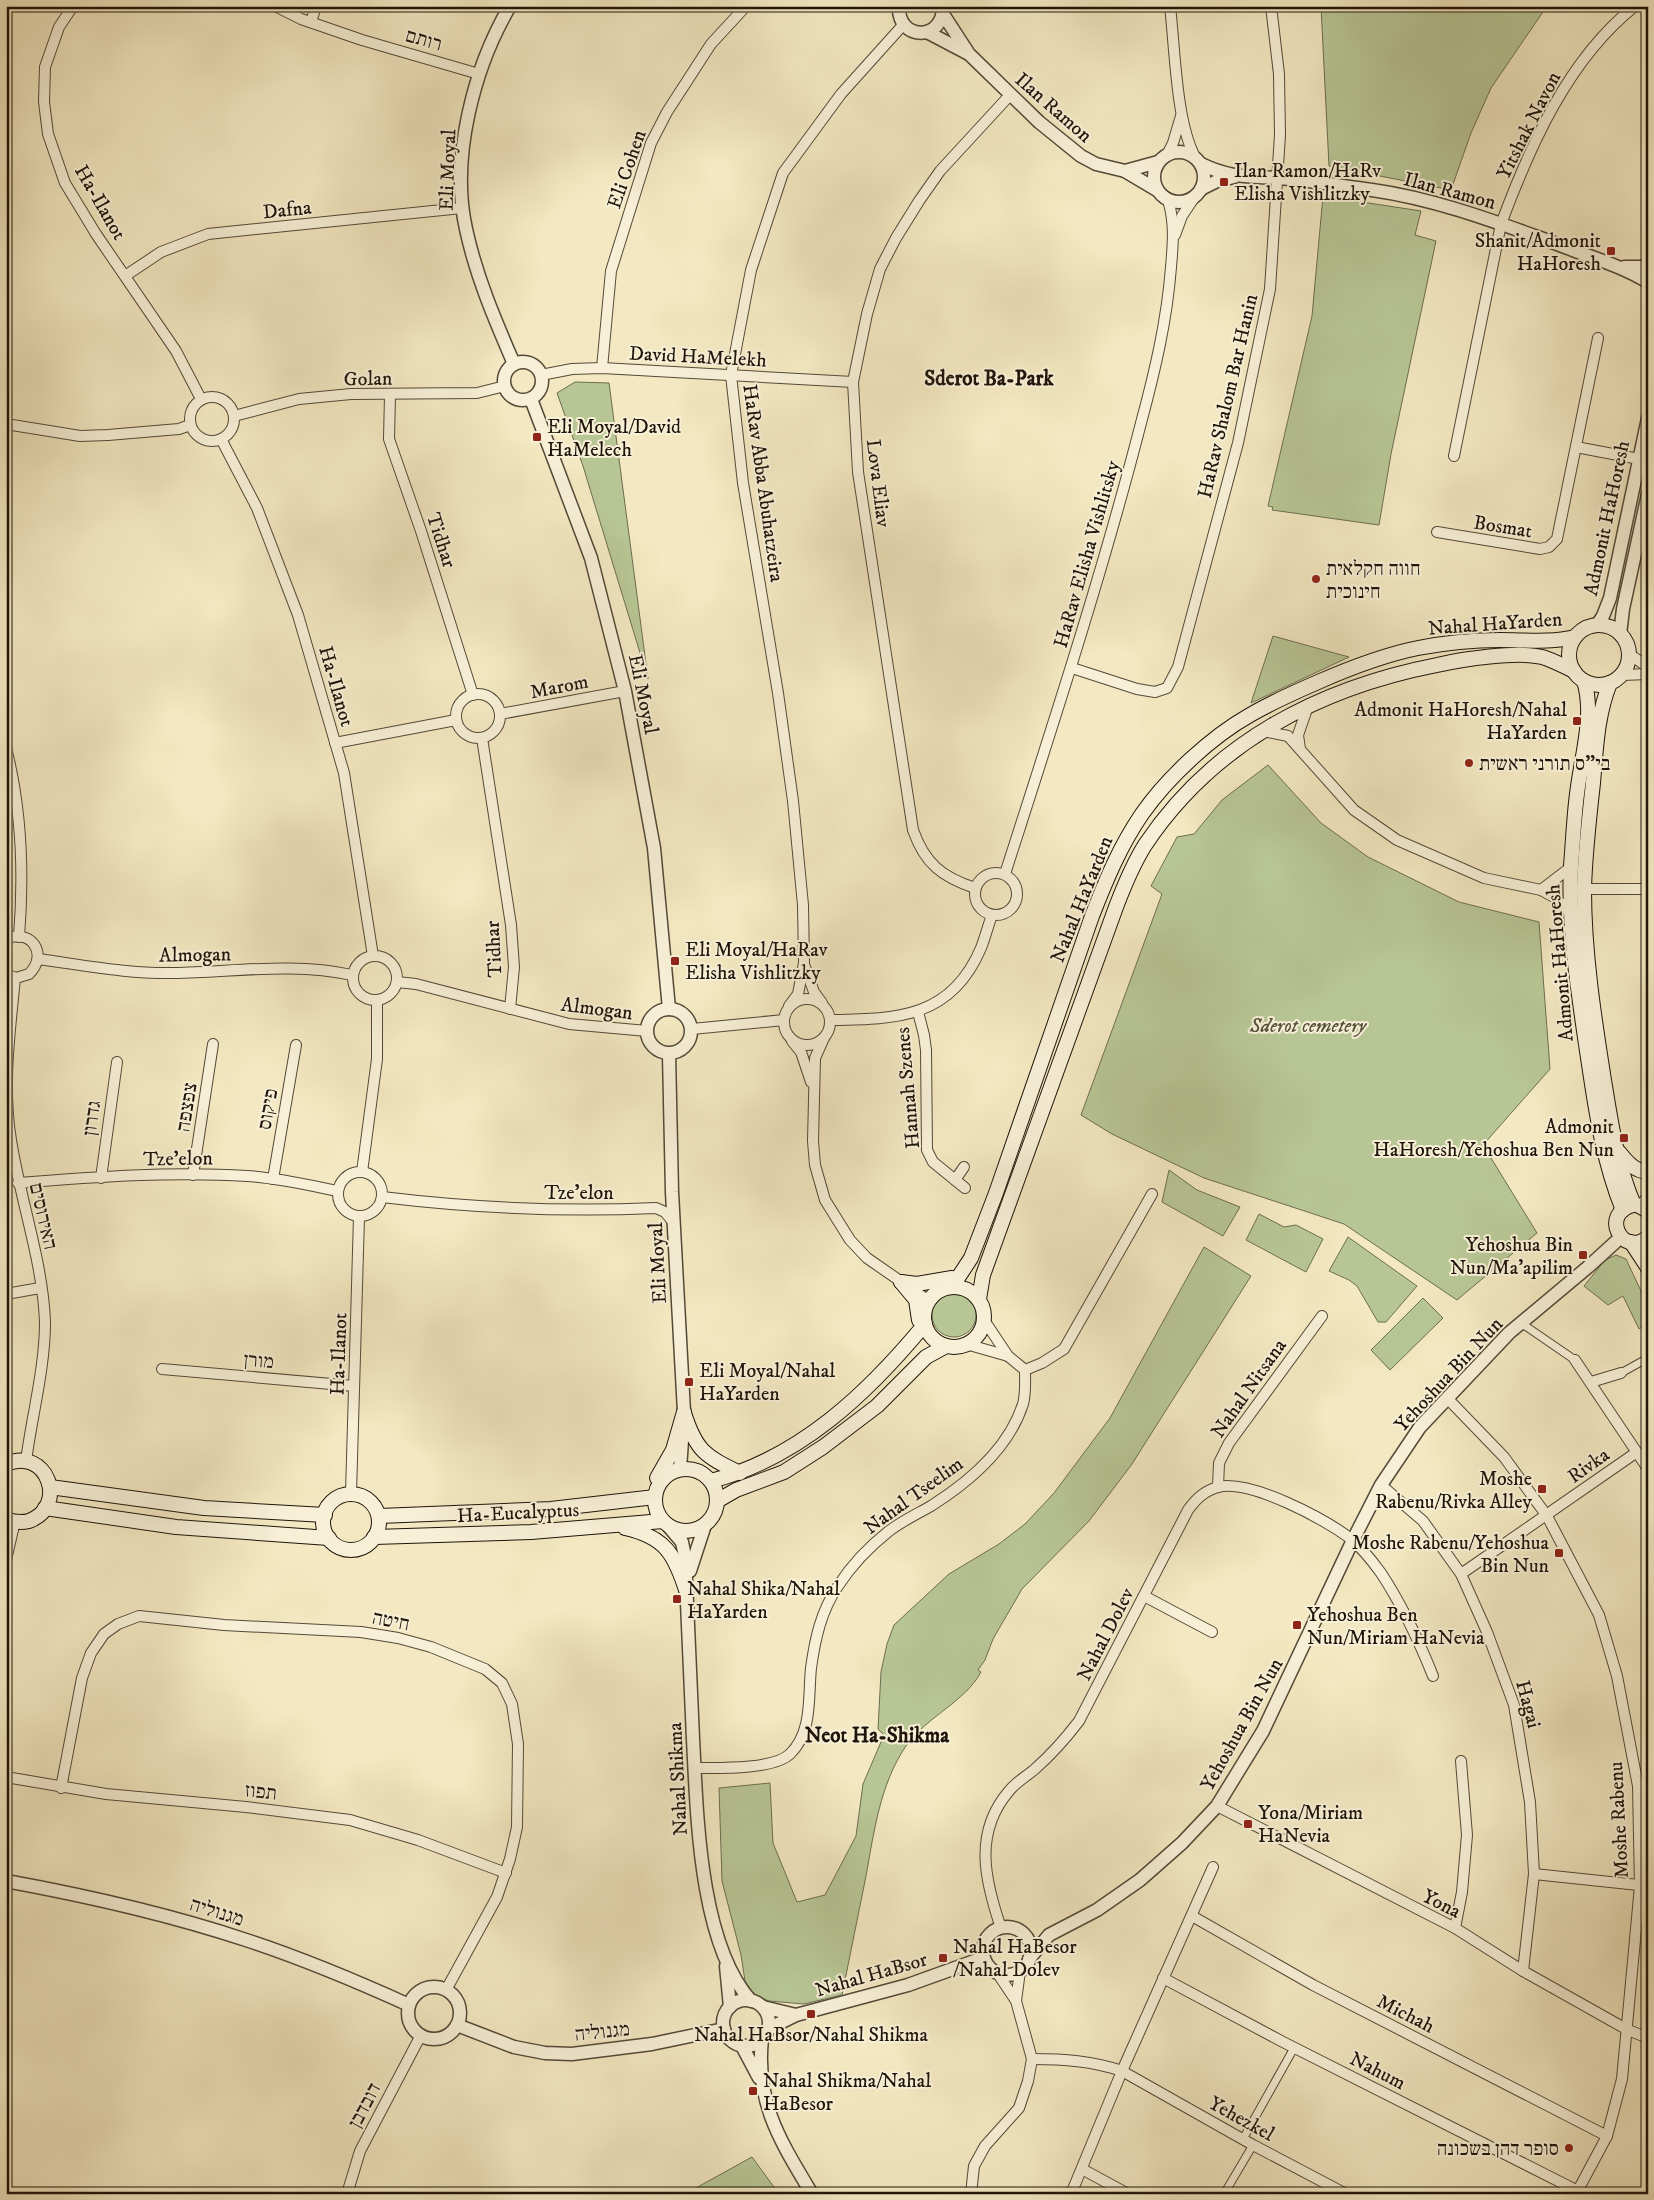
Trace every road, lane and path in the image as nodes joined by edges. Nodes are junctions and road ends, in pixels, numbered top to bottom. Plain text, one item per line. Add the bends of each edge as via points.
1 (73, 6) edge
2 (275, 6) edge
3 (316, 6) edge
4 (510, 6) edge
5 (746, 6) edge
6 (899, 6) edge
7 (1170, 6) edge
8 (1271, 6) edge
9 (1635, 6) edge
10 (943, 10) edge
11 (311, 22) junction
12 (903, 24) junction
13 (927, 32) junction
14 (969, 54) junction
15 (479, 74) junction
16 (1010, 95) junction
17 (1181, 112) junction
18 (1163, 158) junction
19 (1198, 160) junction
20 (1125, 171) junction
21 (1236, 177) junction
22 (1278, 178) junction
23 (1157, 190) junction
24 (1199, 192) junction
25 (1168, 200) junction
26 (462, 208) junction
27 (1501, 224) junction
28 (1174, 238) junction
29 (1617, 267) junction
30 (1648, 267) edge
31 (125, 276) junction
32 (1648, 282) edge
33 (1598, 338) dead end
34 (514, 364) junction
35 (602, 368) junction
36 (541, 375) junction
37 (731, 375) junction
38 (853, 382) junction
39 (505, 386) junction
40 (390, 395) junction
41 (201, 399) junction
42 (531, 399) junction
43 (234, 416) junction
44 (1648, 418) edge
45 (6, 424) edge
46 (190, 425) junction
47 (221, 439) junction
48 (1576, 447) junction
49 (1454, 456) dead end
50 (1639, 459) junction
51 (1648, 494) edge
52 (1437, 532) dead end
53 (1597, 625) junction
54 (1620, 634) junction
55 (1575, 637) junction
56 (1629, 654) junction
57 (1648, 667) edge
58 (1072, 668) junction
59 (1574, 671) junction
60 (1648, 674) edge
61 (1616, 679) junction
62 (1584, 681) junction
63 (625, 690) junction
64 (473, 695) junction
65 (1308, 706) junction
66 (500, 714) junction
67 (456, 720) junction
68 (1263, 731) junction
69 (482, 738) junction
70 (335, 743) junction
71 (6, 748) edge
72 (1300, 750) junction
73 (10, 779) edge
74 (1571, 867) junction
75 (1005, 874) junction
76 (975, 888) junction
77 (1584, 889) junction
78 (1541, 890) junction
79 (1648, 890) edge
80 (1572, 914) junction
81 (992, 915) junction
82 (19, 937) junction
83 (6, 939) edge
84 (373, 956) junction
85 (38, 959) junction
86 (804, 963) junction
87 (352, 975) junction
88 (11, 976) edge
89 (396, 982) junction
90 (377, 1000) junction
91 (789, 1006) junction
92 (825, 1007) junction
93 (510, 1009) junction
94 (668, 1009) junction
95 (918, 1012) junction
96 (784, 1020) junction
97 (830, 1020) junction
98 (692, 1029) junction
99 (647, 1031) junction
100 (824, 1038) junction
101 (791, 1039) junction
102 (214, 1044) dead end
103 (296, 1045) dead end
104 (669, 1054) junction
105 (117, 1062) dead end
106 (7, 1065) edge
107 (813, 1087) junction
108 (1616, 1147) junction
109 (964, 1167) dead end
110 (362, 1172) junction
111 (1648, 1172) edge
112 (193, 1175) junction
113 (101, 1178) junction
114 (273, 1179) junction
115 (955, 1180) junction
116 (18, 1183) junction
117 (965, 1188) dead end
118 (338, 1191) junction
119 (672, 1192) junction
120 (1152, 1194) dead end
121 (382, 1198) junction
122 (1638, 1206) edge
123 (656, 1208) junction
124 (360, 1217) junction
125 (674, 1222) junction
126 (1648, 1237) edge
127 (1626, 1240) junction
128 (1648, 1268) edge
129 (956, 1281) junction
130 (901, 1282) junction
131 (40, 1288) junction
132 (6, 1294) edge
133 (929, 1300) junction
134 (978, 1300) junction
135 (1322, 1316) dead end
136 (984, 1320) junction
137 (1521, 1323) junction
138 (922, 1327) junction
139 (966, 1344) junction
140 (946, 1346) junction
141 (1008, 1356) junction
142 (1648, 1358) edge
143 (1575, 1360) joint
144 (162, 1369) dead end
145 (1025, 1370) junction
146 (1621, 1373) joint
147 (1591, 1382) junction
148 (354, 1386) junction
149 (1448, 1398) junction
150 (684, 1412) junction
151 (1637, 1452) junction
152 (26, 1461) junction
153 (6, 1464) edge
154 (680, 1469) junction
155 (1648, 1469) edge
156 (740, 1473) junction
157 (711, 1481) junction
158 (1381, 1485) junction
159 (50, 1487) junction
160 (1218, 1487) junction
161 (351, 1493) junction
162 (655, 1497) junction
163 (629, 1500) junction
164 (717, 1502) junction
165 (46, 1508) junction
166 (325, 1515) junction
167 (378, 1516) junction
168 (1547, 1516) junction
169 (10, 1520) edge
170 (666, 1524) junction
171 (704, 1525) junction
172 (614, 1526) junction
173 (374, 1537) junction
174 (329, 1538) junction
175 (1353, 1540) junction
176 (6, 1560) edge
177 (1461, 1574) junction
178 (687, 1593) junction
179 (1144, 1596) junction
180 (1212, 1632) dead end
181 (1433, 1676) dead end
182 (1461, 1761) dead end
183 (694, 1768) junction
184 (6, 1777) edge
185 (61, 1788) junction
186 (1217, 1806) junction
187 (1213, 1867) dead end
188 (506, 1873) junction
189 (1534, 1874) junction
190 (6, 1881) edge
191 (1644, 1886) edge
192 (1192, 1916) junction
193 (1001, 1928) junction
194 (1456, 1928) junction
195 (1023, 1934) junction
196 (1049, 1935) junction
197 (984, 1958) junction
198 (725, 1959) junction
199 (1029, 1959) junction
200 (1020, 1971) junction
201 (1523, 1971) junction
202 (998, 1974) junction
203 (1163, 1978) junction
204 (446, 1990) junction
205 (751, 2000) junction
206 (1016, 2001) junction
207 (409, 2005) junction
208 (763, 2006) junction
209 (730, 2007) junction
210 (796, 2015) junction
211 (457, 2025) junction
212 (724, 2028) junction
213 (1628, 2030) junction
214 (765, 2034) junction
215 (421, 2035) junction
216 (1648, 2038) edge
217 (742, 2046) junction
218 (1294, 2048) junction
219 (1032, 2059) junction
220 (1122, 2071) junction
221 (761, 2080) junction
222 (1607, 2136) junction
223 (1243, 2139) junction
224 (1253, 2145) junction
225 (1082, 2169) junction
226 (1328, 2184) junction
227 (1577, 2192) edge
228 (297, 2194) edge
229 (306, 2194) edge
230 (347, 2194) edge
231 (812, 2194) edge
232 (971, 2194) edge
233 (1071, 2194) edge
234 (1128, 2194) edge
235 (1224, 2194) edge
236 (1323, 2194) edge
237 (1346, 2194) edge

1 - 31 street, Ha-Ilanot via 59,27 45,67 44,102 48,134 66,183
2 - 11 street, רותם
3 - 11 street
4 - 15 street, Eli Moyal
5 - 35 street, Eli Cohen via 711,44 651,143 611,271
6 - 12 street
7 - 17 street
8 - 22 street, HaRav Shalom Bar Hanin via 1279,74
9 - 27 street, Yitshak Navon via 1599,39 1559,99 1515,187
10 - 13 street via 938,25
10 - 14 street, Ilan Ramon
11 - 15 street, רותם
12 - 13 street, Ilan Ramon via 914,32
12 - 37 street, HaRav Abba Abuhatzeira via 841,94 783,173 751,270
13 - 14 street, Ilan Ramon
14 - 16 street, Ilan Ramon
15 - 26 street, Eli Moyal via 463,149
16 - 20 street, Ilan Ramon via 1081,156 1096,164
16 - 38 street, Lova Eliav via 940,171 896,238 880,269
17 - 18 street via 1173,143
17 - 19 street via 1186,141
18 - 19 street via 1182,151
18 - 20 street, Ilan Ramon
18 - 23 street via 1153,176
19 - 21 street, Ilan Ramon via 1218,172
19 - 24 street via 1204,172
20 - 23 street, Ilan Ramon
21 - 22 street, Ilan Ramon
21 - 24 street, Ilan Ramon via 1217,181
22 - 27 street, Ilan Ramon via 1384,192
22 - 58 street, HaRav Shalom Bar Hanin via 1270,290 1238,443 1178,667 1167,688 1154,692
23 - 25 street
24 - 25 street via 1183,202
24 - 28 street, HaRav Elisha Vishlitsky via 1182,216
25 - 28 street, HaRav Elisha Vishlitsky
26 - 31 street, Dafna via 208,234 162,252
26 - 34 street, Eli Moyal via 486,299
27 - 29 street, Ilan Ramon
27 - 49 street, Yitshak Navon
28 - 58 street, HaRav Elisha Vishlitsky via 1168,307 1150,387
29 - 30 street, Ilan Ramon
29 - 32 street, Ilan Ramon
31 - 41 street, Ha-Ilanot via 176,351
33 - 48 street, Bosmat
34 - 36 street via 532,365
34 - 39 street via 506,374
35 - 36 street, David HaMelekh
35 - 37 street, David HaMelekh
36 - 42 street via 540,387
37 - 38 street, David HaMelekh
37 - 86 street, HaRav Abba Abuhatzeira via 743,483 793,801 803,905
38 - 76 street, Lova Eliav via 858,472 913,830 931,864 954,881
39 - 40 street, Golan via 477,393
39 - 42 street via 513,397
40 - 43 street, Golan via 351,394 300,399
40 - 64 street, Tidhar via 389,439
41 - 43 street via 219,398 229,405
41 - 46 street via 191,410
42 - 63 street, Eli Moyal via 591,558
43 - 47 street via 230,432
44 - 50 street, Admonit HaHoresh
45 - 46 street via 80,436 179,429
46 - 47 street via 202,439
47 - 70 street, Ha-Ilanot via 257,508 298,615
48 - 50 street
48 - 52 street, Bosmat via 1560,529 1557,540 1549,547 1540,550
50 - 53 street, Admonit HaHoresh via 1610,598
51 - 54 street, Admonit HaHoresh
53 - 54 main road
53 - 55 main road
54 - 56 main road
55 - 59 main road via 1569,654
55 - 129 main road, Nahal HaYarden via 1557,641 1457,642 1416,648 1353,666 1248,716 1204,748 1169,780 1126,839 1108,875 996,1193 971,1258
56 - 57 street
56 - 61 main road via 1628,664
58 - 75 street, HaRav Elisha Vishlitsky
59 - 62 main road
59 - 65 main road, Nahal HaYarden via 1541,657 1496,656 1448,662 1363,684
60 - 61 street
61 - 62 main road via 1600,685
61 - 77 main road, Admonit HaHoresh via 1604,698 1597,737
62 - 74 main road, Admonit HaHoresh via 1589,706
63 - 66 street, Marom
63 - 94 street, Eli Moyal via 654,848
64 - 66 street via 482,694 492,699
64 - 67 street via 460,702
65 - 68 main road, Nahal HaYarden
65 - 72 street via 1298,734
66 - 69 street via 495,731
67 - 69 street via 467,736
67 - 70 street
68 - 72 street via 1288,736
68 - 134 main road, Nahal HaYarden via 1224,758 1184,796 1130,871 983,1275
69 - 93 street, Tidhar via 511,926 514,967
70 - 84 street, Ha-Ilanot via 344,774
71 - 73 street
72 - 78 street via 1354,810 1397,840 1484,878
73 - 82 street via 21,840
74 - 78 street
74 - 80 main road, Admonit HaHoresh
75 - 76 street via 990,873
75 - 81 street via 1017,888 1016,903 1006,913
76 - 81 street via 976,903
77 - 79 street
77 - 108 main road, Admonit HaHoresh via 1591,984
78 - 80 street
80 - 122 main road, Admonit HaHoresh via 1579,1002 1608,1165
81 - 95 street via 981,949 968,971 952,990
82 - 83 street
82 - 85 street via 32,941
84 - 87 street via 362,960
84 - 89 street via 384,958 393,965
85 - 87 street, Almogan via 155,972 297,968
85 - 88 street via 30,974
86 - 91 street, HaRav Abba Abuhatzeira via 798,994
86 - 92 street, HaRav Abba Abuhatzeira via 814,992
87 - 90 street via 358,994
88 - 106 street, האירוסים
89 - 90 street via 388,996
89 - 93 street, Almogan via 416,984
90 - 110 street via 376,1059
91 - 92 street via 803,999 819,1002
91 - 96 street
92 - 97 street
93 - 99 street, Almogan via 568,1024
94 - 98 street via 685,1016
94 - 99 street via 655,1014
95 - 97 street via 891,1018
95 - 115 street, Hannah Szenes via 926,1050 928,1150 933,1162
96 - 98 street
96 - 101 street via 786,1033
97 - 100 street
98 - 104 street via 686,1046
99 - 104 street via 651,1044
100 - 101 street via 809,1045 798,1044
100 - 107 street via 815,1058
101 - 107 street via 801,1052
102 - 112 street, צפצפה
103 - 114 street, פיקוס
104 - 119 street, Eli Moyal
105 - 113 street, גדרון
106 - 116 street, האירוסים via 10,1137
107 - 130 street via 815,1165 825,1200 850,1240 867,1258
108 - 111 main road via 1629,1165 1640,1172
108 - 122 main road, Admonit HaHoresh via 1625,1184
109 - 115 street
110 - 118 street via 344,1178
110 - 121 street via 379,1183
112 - 113 street, Tze'elon
112 - 114 street, Tze'elon
113 - 116 street, Tze'elon
114 - 118 street, Tze'elon
115 - 117 street, Hannah Szenes
116 - 131 street, האירוסים
118 - 124 street via 341,1206 346,1212
119 - 123 street
119 - 125 street, Eli Moyal
120 - 145 street via 1064,1348
121 - 123 street, Tze'elon via 512,1209 592,1211
121 - 124 street via 374,1212
122 - 127 main road via 1616,1221 1617,1231
123 - 125 street
124 - 148 street, Ha-Ilanot
125 - 150 street, Eli Moyal
126 - 127 main road via 1639,1242
127 - 128 main road
127 - 137 street, Yehoshua Bin Nun
129 - 130 main road
129 - 133 main road
129 - 134 main road
130 - 133 street
130 - 138 main road via 916,1300
131 - 132 street
131 - 152 street, האירוסים via 44,1322 42,1367
133 - 138 main road
134 - 136 main road
135 - 160 street, Nahal Nitsana via 1229,1443 1219,1463
136 - 139 main road via 978,1334
136 - 141 street
137 - 143 street
137 - 149 street, Yehoshua Bin Nun
138 - 140 main road
138 - 156 main road via 864,1392 836,1416 772,1458
139 - 140 main road
139 - 141 street
140 - 164 main road via 926,1357 877,1406 823,1447 784,1472 736,1490
141 - 145 street
142 - 146 street
143 - 147 street
144 - 148 street, מורן
145 - 183 street, Nahal Tseelim via 1024,1402 1010,1434 993,1456 932,1505 891,1530 871,1547 838,1586 824,1610 816,1636 810,1706 804,1731 791,1753 772,1763
146 - 147 street
147 - 151 street
148 - 161 street, Ha-Ilanot
149 - 158 street, Yehoshua Bin Nun via 1420,1426
149 - 168 street, Moshe Rabenu via 1504,1457
150 - 154 street, Eli Moyal
150 - 156 main road via 692,1437 706,1455
150 - 163 main road via 665,1467 652,1486
151 - 155 street
151 - 168 street, Rivka
152 - 153 main road
152 - 159 main road via 42,1470
154 - 157 main road via 698,1470
154 - 162 main road via 660,1481
156 - 157 main road
157 - 164 main road
158 - 175 street, Yehoshua Bin Nun
158 - 177 street, Hagai via 1423,1521
159 - 165 main road
159 - 166 main road via 204,1508
160 - 175 street, Nahal Dolev via 1259,1490 1334,1527
160 - 179 street, Nahal Dolev via 1200,1495 1188,1510
161 - 166 main road via 334,1500
161 - 167 main road via 372,1502
162 - 163 main road, Ha-Eucalyptus
162 - 170 main road via 656,1510
163 - 167 main road, Ha-Eucalyptus via 552,1509
164 - 171 main road via 711,1518
165 - 169 main road via 25,1522
165 - 174 main road via 176,1527
166 - 174 main road via 324,1530
167 - 173 main road via 379,1526
168 - 177 street, Rivka
168 - 191 street, Moshe Rabenu via 1599,1616 1617,1676 1638,1786
169 - 176 street
170 - 171 main road via 686,1531
170 - 172 main road, Ha-Eucalyptus
170 - 178 street, Nahal Shikma via 682,1542
171 - 178 street, Nahal Shikma via 691,1566
172 - 173 main road, Ha-Eucalyptus
172 - 178 main road via 654,1537 668,1549 679,1567
173 - 174 main road via 369,1544 356,1550 338,1547
175 - 181 street, Nahal Dolev via 1381,1573 1419,1641
175 - 186 street, Yehoshua Bin Nun via 1268,1723
177 - 189 street, Hagai via 1514,1705 1530,1802
178 - 183 street, Nahal Shikma
179 - 180 street
179 - 193 street, Nahal Dolev via 1079,1721 1061,1744 1010,1789 995,1809 987,1829 986,1856 990,1894
182 - 194 street via 1466,1835
183 - 198 street, Nahal Shikma via 705,1886
184 - 185 street, תפוז
185 - 188 street, תפוז via 350,1820 418,1840
185 - 188 street, חיטה via 82,1678 91,1653 104,1634 118,1624 139,1616 224,1625 361,1632 398,1638 486,1669 502,1683 512,1704 518,1744 517,1826
186 - 194 street, Yona
186 - 196 street via 1140,1880 1097,1910
187 - 192 street
188 - 204 street, חיטה via 497,1897
189 - 191 street
189 - 201 street, Hagai
190 - 207 street, מגנוליה via 68,1892 248,1940
191 - 213 street, Moshe Rabenu
192 - 203 street
192 - 222 street, Michah via 1314,1985
193 - 195 street
193 - 197 street via 985,1942
194 - 201 street, Yona
195 - 196 street
195 - 199 street via 1030,1946
196 - 199 street
197 - 202 street
197 - 210 street, Nahal HaBsor via 908,1985
198 - 205 street, Nahal Shikma
198 - 209 street, Nahal Shikma
199 - 200 street
200 - 202 street via 1010,1975
200 - 206 street
201 - 213 street, Yona
202 - 206 street
203 - 218 street, Nahum
203 - 220 street
204 - 207 street via 424,1988
204 - 211 street via 452,1994 459,2009
205 - 208 street
205 - 209 street via 736,2002
206 - 219 street
207 - 215 street via 410,2022
208 - 210 street, Nahal HaBsor
208 - 214 street via 769,2021
209 - 212 street via 724,2017
210 - 214 street, Nahal HaBsor
211 - 212 street, מגנוליה via 514,2047 572,2054 652,2044
211 - 215 street via 441,2038
212 - 217 street via 731,2040
213 - 216 street, Yona
213 - 222 street, Moshe Rabenu via 1622,2079
214 - 217 street via 750,2046
214 - 221 street
215 - 230 street, דובדבן via 360,2151
217 - 221 street
218 - 223 street
218 - 227 street, Nahum
219 - 220 street, Yehezkel via 1072,2059
219 - 232 street via 1019,2108 985,2146 974,2166
220 - 223 street, Yehezkel
220 - 225 street
221 - 231 street via 770,2116 782,2143
222 - 227 street, Moshe Rabenu
223 - 224 street, Yehezkel
224 - 226 street, Yehezkel
224 - 235 street
225 - 233 street
225 - 234 street
226 - 236 street
226 - 237 street, Yehezkel
228 - 229 street

